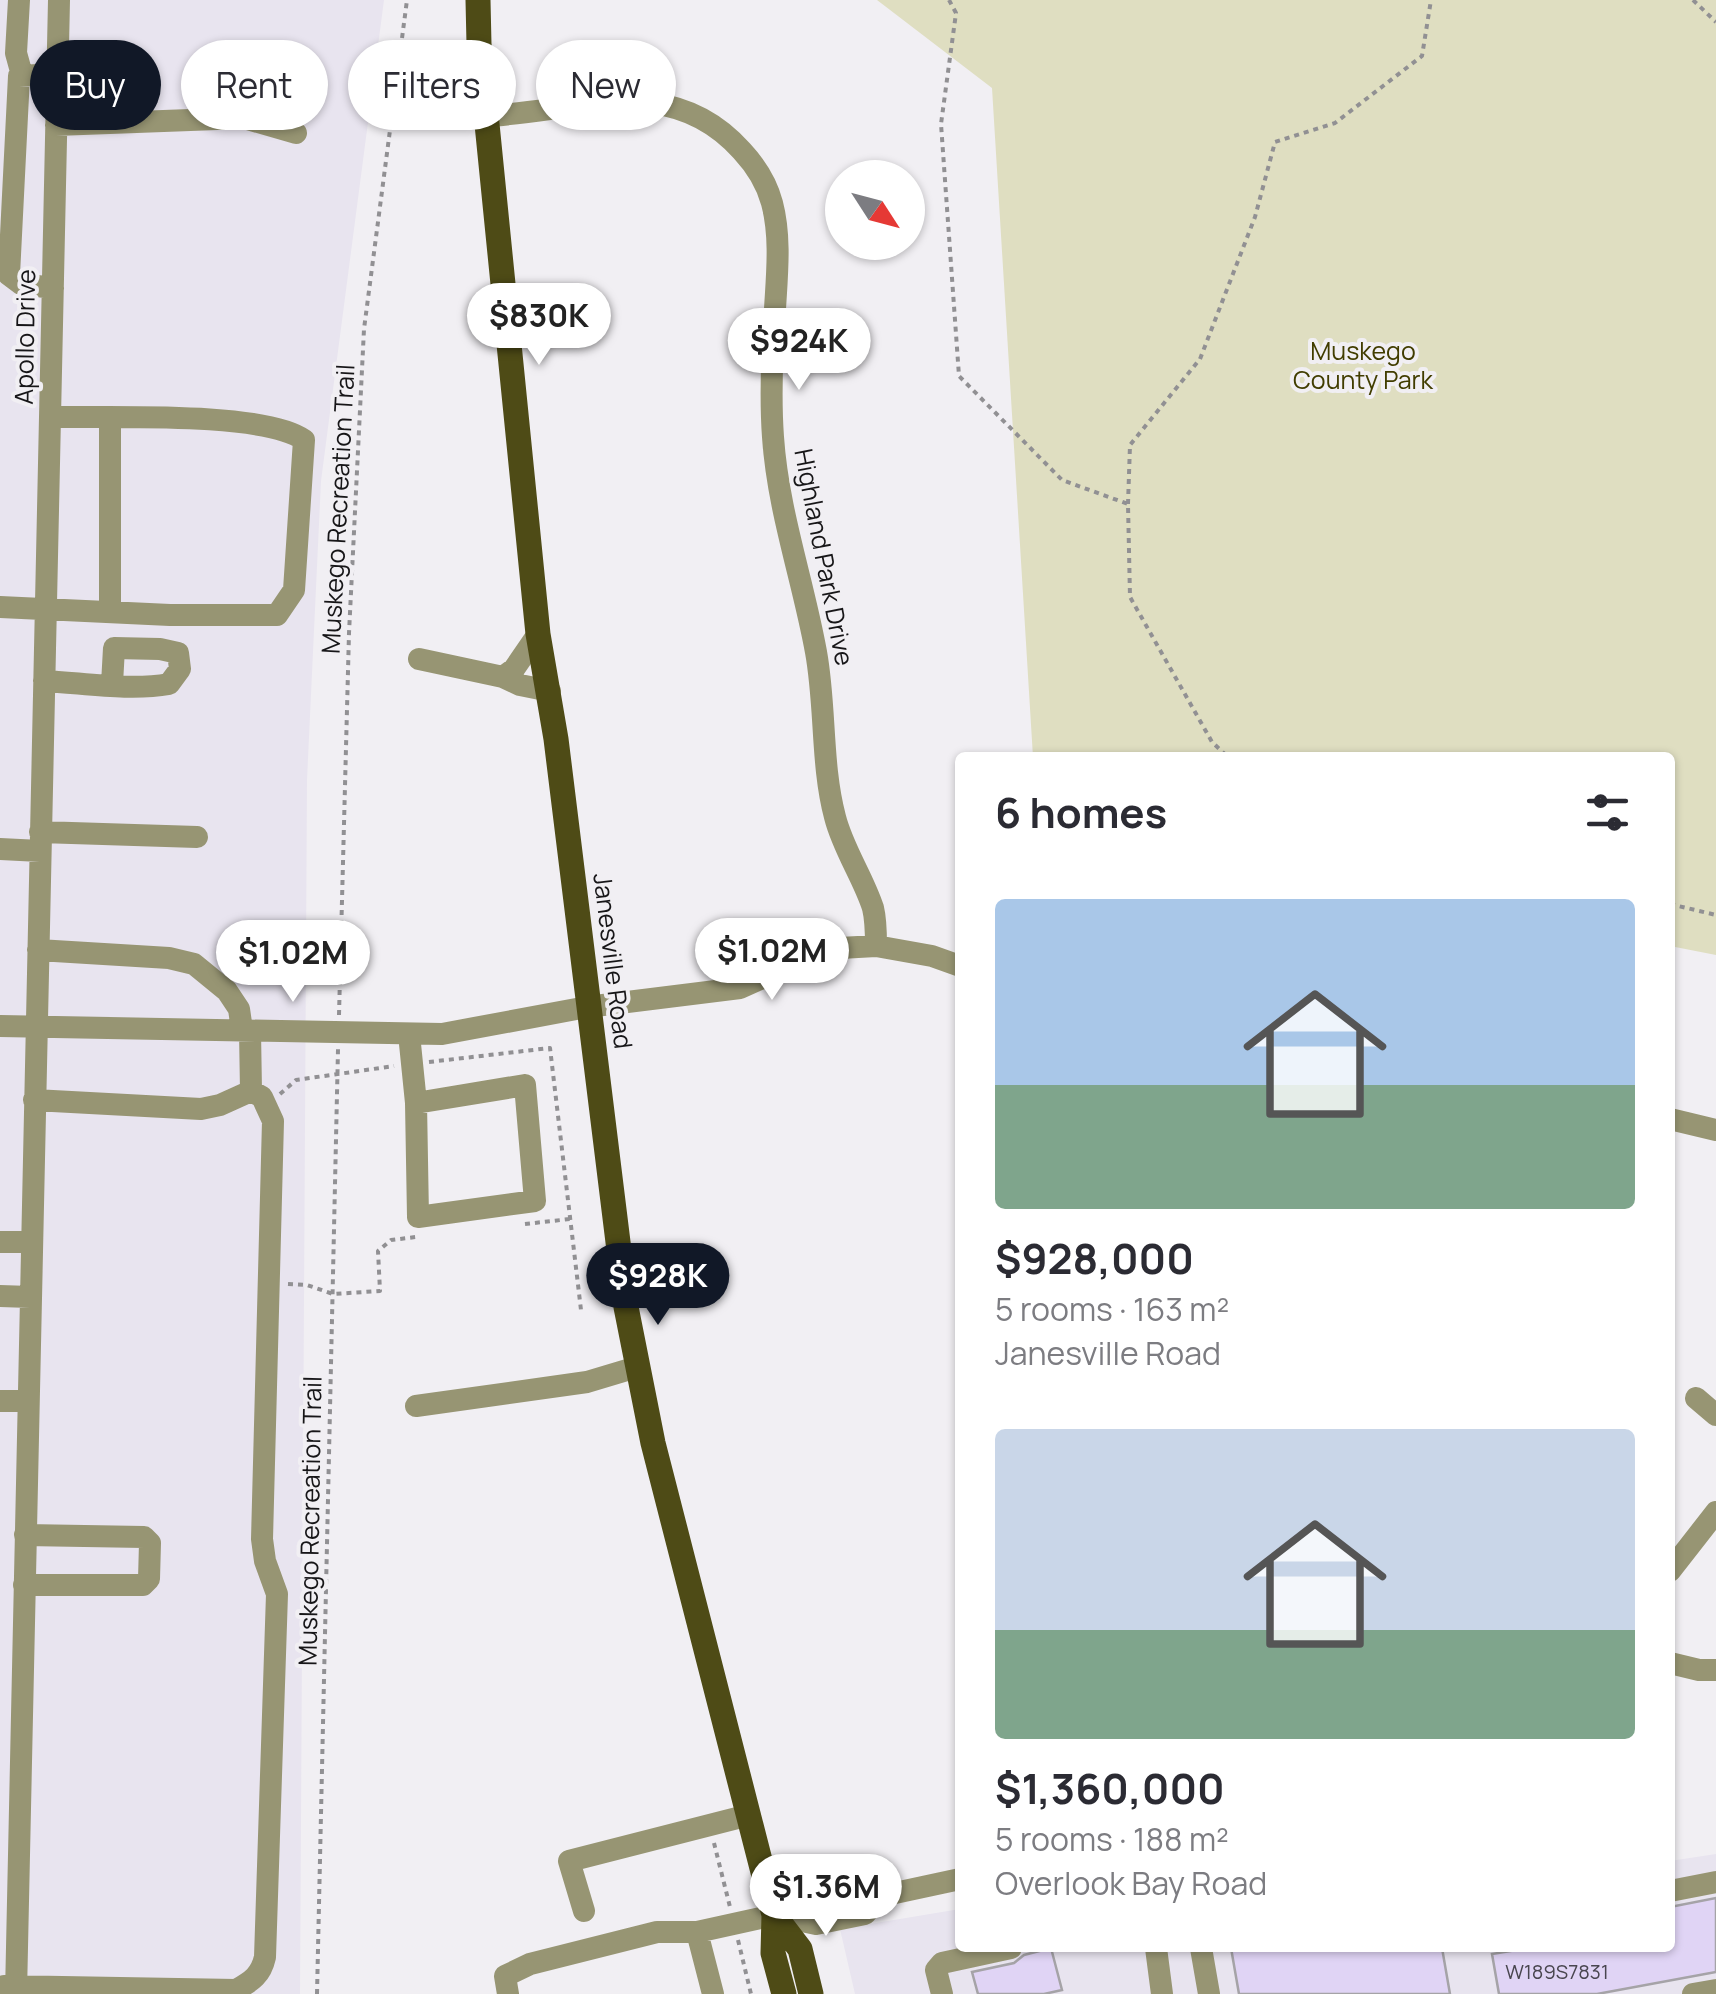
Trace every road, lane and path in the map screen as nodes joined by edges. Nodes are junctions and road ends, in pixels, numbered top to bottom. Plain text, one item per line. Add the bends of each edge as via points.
1 (19, 0) edge
2 (59, 0) edge
3 (408, 0) edge
4 (478, 0) edge
5 (949, 0) edge
6 (1431, 0) edge
7 (1693, 0) edge
8 (1716, 22) edge
9 (58, 40) edge
10 (481, 40) edge
11 (13, 63) edge
12 (516, 113) edge
13 (161, 121) edge
14 (56, 130) edge
15 (487, 130) edge
16 (296, 133) dead end
17 (53, 288) junction
18 (51, 416) junction
19 (110, 418) junction
20 (1128, 504) junction
21 (0, 608) edge
22 (46, 610) junction
23 (110, 612) junction
24 (538, 634) junction
25 (419, 660) dead end
26 (503, 677) junction
27 (44, 681) junction
28 (112, 684) dead end
29 (550, 691) junction
30 (1223, 752) edge
31 (197, 838) dead end
32 (40, 842) junction
33 (0, 849) edge
34 (1675, 905) edge
35 (1716, 915) edge
36 (876, 946) junction
37 (38, 950) junction
38 (955, 964) edge
39 (587, 1006) junction
40 (339, 1023) dead end
41 (0, 1026) edge
42 (36, 1026) junction
43 (246, 1030) junction
44 (409, 1034) junction
45 (338, 1048) dead end
46 (336, 1074) junction
47 (250, 1091) junction
48 (34, 1100) junction
49 (416, 1103) junction
50 (268, 1111) junction
51 (1675, 1120) edge
52 (1716, 1130) edge
53 (570, 1219) dead end
54 (516, 1226) dead end
55 (427, 1236) dead end
56 (0, 1242) edge
57 (31, 1242) junction
58 (321, 1291) dead end
59 (333, 1294) junction
60 (0, 1296) edge
61 (30, 1296) junction
62 (638, 1368) junction
63 (1696, 1398) dead end
64 (0, 1401) edge
65 (28, 1401) junction
66 (416, 1406) dead end
67 (1716, 1415) edge
68 (1716, 1512) edge
69 (25, 1535) junction
70 (1675, 1565) edge
71 (16, 1596) edge
72 (1675, 1664) edge
73 (1716, 1670) edge
74 (10, 1789) edge
75 (749, 1815) junction
76 (955, 1879) edge
77 (1716, 1882) edge
78 (1675, 1890) edge
79 (584, 1911) dead end
80 (774, 1915) junction
81 (698, 1932) junction
82 (992, 1952) edge
83 (1157, 1952) edge
84 (1203, 1952) edge
85 (10, 1989) edge
86 (1716, 1990) edge
87 (317, 1994) edge
88 (508, 1994) edge
89 (714, 1994) edge
90 (784, 1994) edge
91 (811, 1994) edge
92 (942, 1994) edge
93 (1162, 1994) edge
94 (1209, 1994) edge
95 (1693, 1994) edge

1 - 11 street
2 - 9 street, Apollo Drive
3 - 40 path, Muskego Recreation Trail via 364,329
4 - 10 main road, Janesville Road
5 - 20 path via 956,13 941,124 959,376 1062,480
6 - 20 path via 1422,56 1335,124 1275,142 1255,216 1200,359 1130,445
7 - 8 path
11 - 17 street via 9,275 21,284
12 - 36 street, Highland Park Drive via 629,100 692,112 742,150 772,202 778,236 772,353 776,473 816,652 835,819 874,912
13 - 16 street via 244,118
14 - 17 street, Apollo Drive
15 - 24 main road, Janesville Road
17 - 18 street, Apollo Drive
18 - 19 street
18 - 22 street, Apollo Drive
19 - 23 street
19 - 23 street via 256,422 304,440 294,590 277,615
20 - 30 path via 1130,597
21 - 22 street
22 - 23 street
22 - 27 street, Apollo Drive
24 - 26 street
24 - 29 main road, Janesville Road
25 - 26 street
26 - 29 street
27 - 28 street
27 - 32 street, Apollo Drive
29 - 39 main road, Janesville Road
31 - 32 street
32 - 33 street
32 - 37 street, Apollo Drive
34 - 35 path
36 - 38 street
36 - 39 street via 811,956 740,988
37 - 42 street, Apollo Drive
37 - 43 street via 194,964 227,991
39 - 44 street via 442,1034
39 - 62 main road, Janesville Road
41 - 42 street
42 - 43 street
42 - 48 street, Apollo Drive
43 - 44 street
43 - 47 street
44 - 49 street
45 - 46 path, Muskego Recreation Trail
46 - 50 path via 296,1080
46 - 59 path, Muskego Recreation Trail
47 - 48 street via 201,1109
47 - 50 street
48 - 57 street, Apollo Drive
49 - 49 street via 418,1217 536,1201 524,1086
50 - 85 street via 262,1539 277,1594 262,1971 236,1990
51 - 52 street
53 - 54 path
55 - 59 path via 391,1240 378,1252 380,1291
56 - 57 street
57 - 61 street, Apollo Drive
58 - 59 path
59 - 87 path, Muskego Recreation Trail
60 - 61 street
61 - 65 street, Apollo Drive
62 - 66 street via 586,1382
62 - 75 main road, Janesville Road
63 - 67 street
64 - 65 street
65 - 69 street, Apollo Drive
68 - 70 street
69 - 71 street, Apollo Drive
69 - 71 street via 144,1537 150,1543 149,1578 142,1586
71 - 74 street, Apollo Drive
72 - 73 street
74 - 85 street, Apollo Drive
75 - 79 street via 569,1862
75 - 80 main road, Janesville Road
76 - 80 street via 880,1896 865,1914 816,1924
77 - 78 street
80 - 81 street
80 - 90 main road, Janesville Road via 773,1953
80 - 91 main road, Janesville Road via 800,1949
81 - 88 street via 657,1932 530,1964 504,1976
81 - 89 street
82 - 92 street via 942,1963 936,1970
83 - 93 street
84 - 94 street
86 - 95 street

